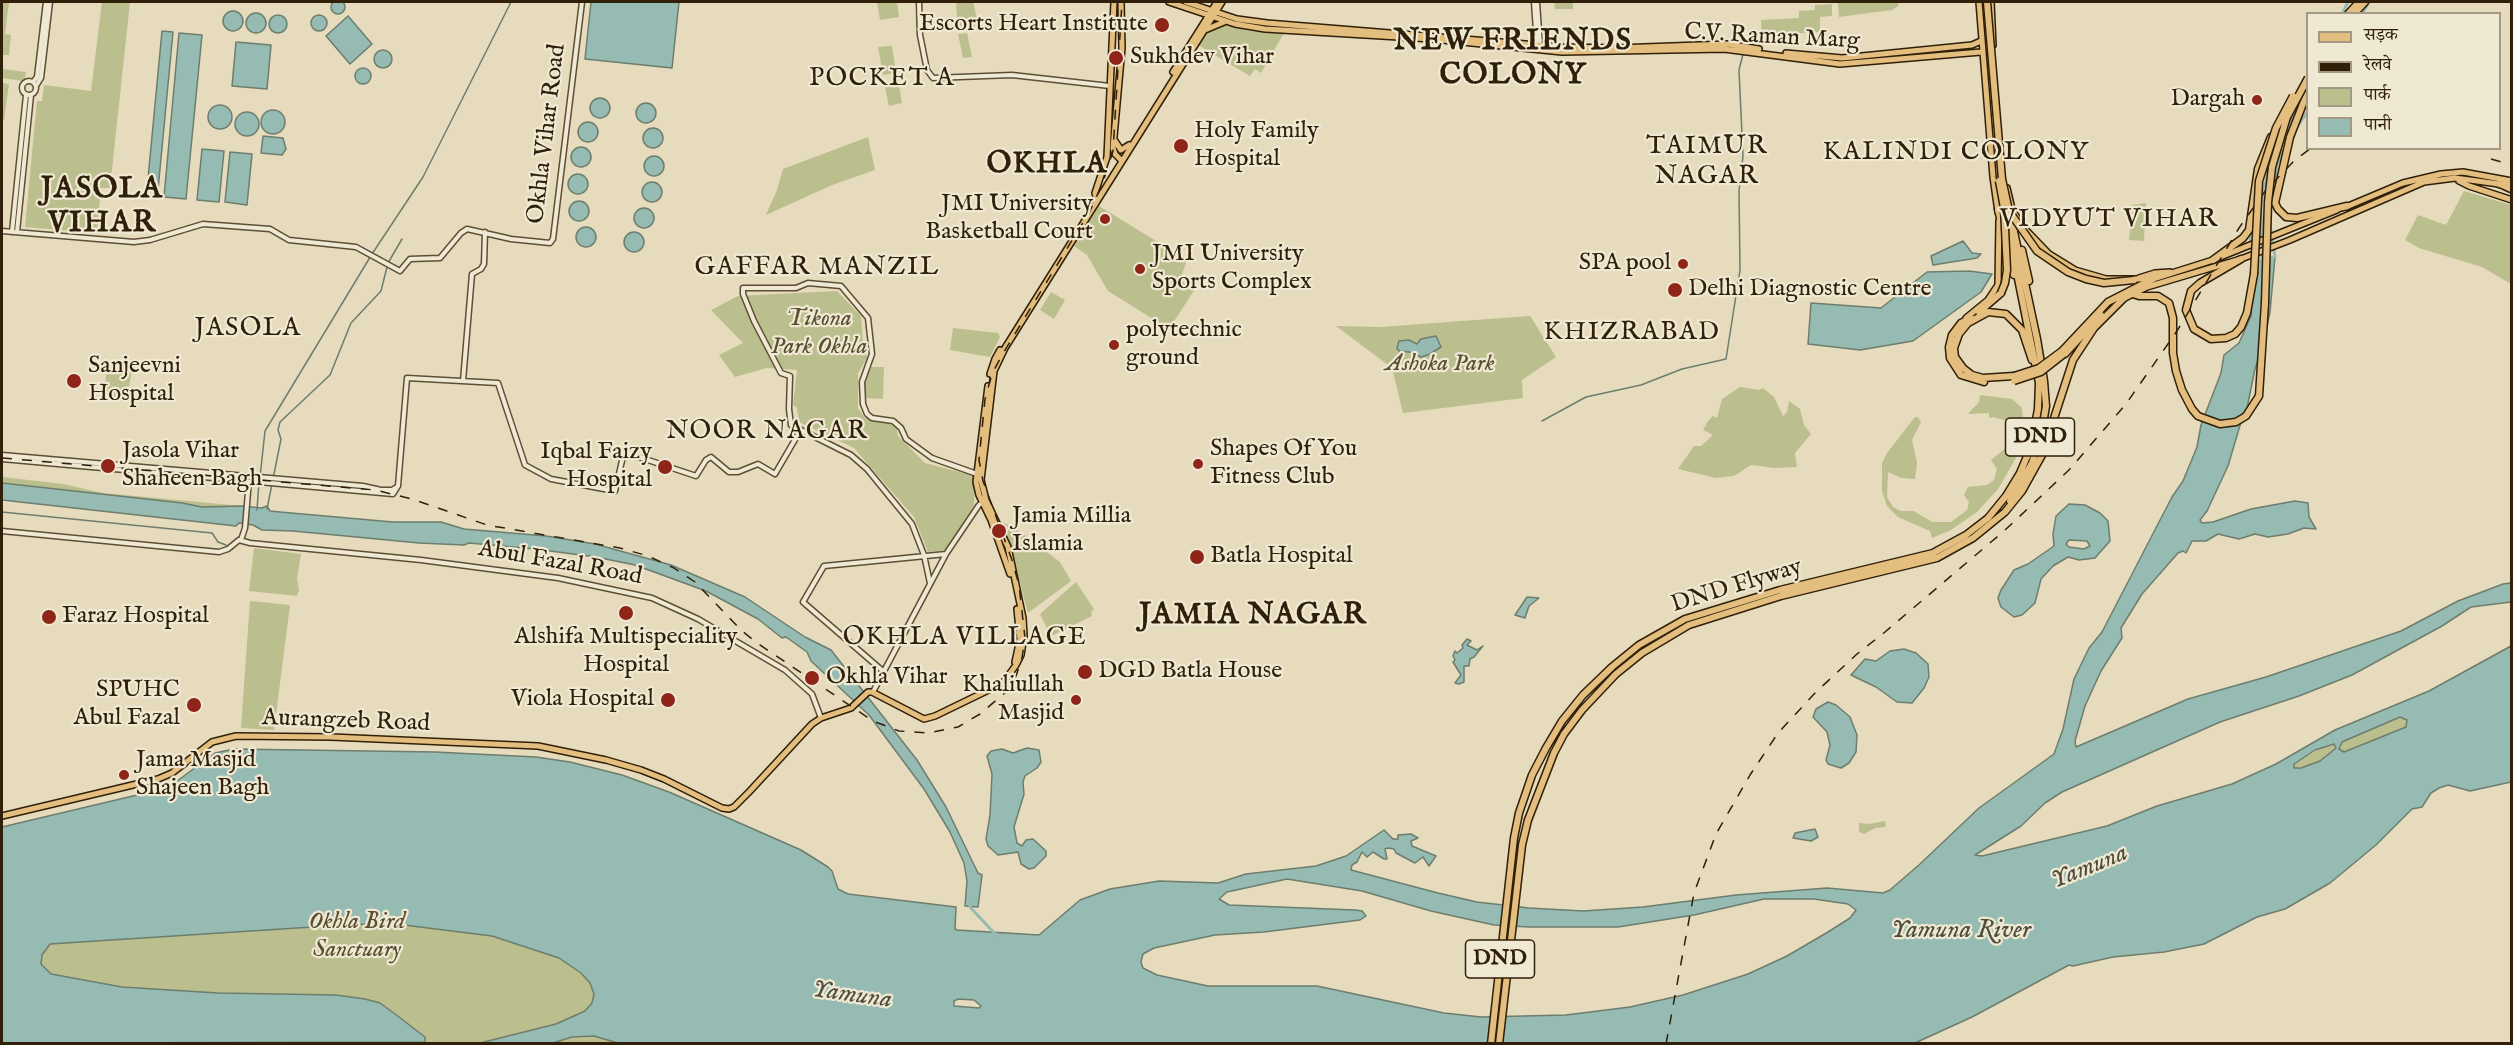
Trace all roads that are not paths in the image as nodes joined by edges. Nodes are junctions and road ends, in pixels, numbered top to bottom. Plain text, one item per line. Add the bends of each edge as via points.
1 (48, 2) edge
2 (582, 2) edge
3 (919, 2) edge
4 (1114, 2) edge
5 (1121, 2) edge
6 (1169, 2) edge
7 (1186, 2) edge
8 (1217, 2) edge
9 (1222, 2) edge
10 (1535, 2) edge
11 (1985, 2) edge
12 (1212, 14) junction
13 (1227, 19) junction
14 (1204, 31) junction
15 (1981, 41) junction
16 (1538, 46) junction
17 (1981, 52) junction
18 (1837, 61) junction
19 (2306, 74) edge
20 (2306, 80) edge
21 (35, 84) junction
22 (1111, 86) junction
23 (2306, 94) edge
24 (29, 95) junction
25 (1999, 116) junction
26 (1989, 117) junction
27 (2276, 128) junction
28 (1114, 140) junction
29 (1129, 145) junction
30 (1107, 157) junction
31 (1119, 158) junction
32 (2455, 178) junction
33 (2499, 184) joint
34 (2511, 184) edge
35 (1096, 200) junction
36 (2511, 200) edge
37 (2347, 206) junction
38 (2006, 209) junction
39 (2, 231) edge
40 (14, 232) junction
41 (485, 232) junction
42 (2243, 258) junction
43 (2213, 260) junction
44 (2175, 272) junction
45 (2153, 279) junction
46 (2134, 280) junction
47 (2133, 294) junction
48 (1037, 295) junction
49 (2123, 299) junction
50 (1961, 323) junction
51 (2034, 340) junction
52 (2063, 353) junction
53 (2031, 357) junction
54 (2041, 362) junction
55 (2014, 379) junction
56 (464, 381) junction
57 (2039, 383) junction
58 (800, 431) junction
59 (2, 457) edge
60 (977, 474) junction
61 (249, 478) junction
62 (984, 501) junction
63 (1992, 522) junction
64 (2, 531) edge
65 (240, 540) junction
66 (946, 554) junction
67 (924, 555) junction
68 (930, 583) junction
69 (884, 672) junction
70 (874, 690) junction
71 (866, 692) junction
72 (820, 717) junction
73 (2, 818) edge
74 (1491, 1044) edge
75 (1499, 1044) edge

1 - 21 street
2 - 41 street, Okhla Vihar Road via 553,239 548,244
3 - 22 street via 921,44 927,72 933,78 1012,75
4 - 22 main road
5 - 28 main road via 1122,48
6 - 12 main road, C.V. Raman Marg
7 - 12 main road, C.V. Raman Marg
8 - 12 main road
9 - 12 main road
9 - 13 main road
10 - 16 street
11 - 15 main road
11 - 25 main road
11 - 38 highway, bridge
12 - 13 main road, C.V. Raman Marg
12 - 14 main road
12 - 29 main road
13 - 14 main road
13 - 16 main road, C.V. Raman Marg
14 - 31 main road
15 - 17 main road
15 - 18 main road, C.V. Raman Marg
16 - 18 main road, C.V. Raman Marg via 1727,44
17 - 18 main road, C.V. Raman Marg
17 - 26 main road
19 - 27 highway, bridge
20 - 47 highway, bridge via 2287,117 2272,167 2259,396 2246,416 2220,424 2192,410 2182,390 2173,353 2171,309 2162,297
21 - 24 street via 36,91
21 - 24 street via 27,81 23,85 22,90
22 - 30 main road
23 - 37 highway via 2290,136 2275,203 2286,217 2297,218
24 - 40 street
25 - 26 main road
25 - 38 main road
26 - 38 main road via 1993,177
27 - 42 highway, bridge via 2262,168 2254,274 2245,321 2235,334 2226,338 2206,338 2187,316 2189,295 2195,286
27 - 43 highway, bridge via 2258,169 2249,230
28 - 29 main road via 1121,150
28 - 31 main road
29 - 31 main road
30 - 31 main road
30 - 35 main road
31 - 35 main road
32 - 33 main road
32 - 36 main road
32 - 42 main road, bridge via 2406,188
33 - 34 highway
34 - 37 main road via 2473,173 2441,174 2403,183
35 - 48 main road
37 - 43 main road, bridge
38 - 46 highway, bridge via 2028,241 2068,273 2104,283
38 - 50 main road via 1998,285 1988,300
38 - 50 highway, bridge via 2007,276 2001,293
38 - 51 highway, DND
38 - 53 highway
38 - 54 highway via 2041,347
39 - 40 street
40 - 41 street, Okhla Vihar Road via 134,242 206,224 270,229 289,240 350,245 400,271 410,259 440,258 464,230
41 - 56 street via 483,264 472,274
42 - 47 main road
43 - 44 main road
44 - 45 main road
44 - 46 main road
45 - 46 main road
45 - 52 highway via 2108,302
47 - 49 main road
48 - 60 main road via 992,367
48 - 62 main road via 994,371 981,480
49 - 52 highway
49 - 63 highway via 2094,328 2077,353 2032,475 2005,512
50 - 55 highway via 1949,347 1955,369 1978,381
51 - 54 highway, DND
51 - 57 highway, DND
52 - 55 highway, bridge
53 - 55 highway via 2018,323 2001,312 1979,316 1961,330 1954,352 1963,368 1983,378
53 - 57 highway
54 - 63 highway, DND via 2046,406 2036,450 2026,476
56 - 58 street via 499,384 524,463 538,474 615,490 624,452 696,476 711,457 729,472 758,464 775,474
56 - 61 street via 406,379 398,486 392,492
57 - 74 highway, DND Flyway / DND via 2036,429 2022,470 1988,518 1966,535 1933,553 1704,611 1660,632 1612,667 1562,721 1532,775 1519,813
58 - 60 street via 789,420 790,377 781,373 760,334 742,294 744,288 796,288 808,283 841,286 867,317 872,354 862,382 867,414 893,421 906,439 932,459
58 - 67 street via 859,460 912,524
59 - 61 street
60 - 62 main road
61 - 65 street
62 - 66 street
62 - 70 main road via 1009,569 1018,614 1020,639 1014,663 1001,681 924,716
62 - 71 main road via 1008,547 1023,618 1024,643 1016,665 1003,683 928,718 916,717
63 - 75 highway, DND Flyway / DND via 1939,557 1781,596 1689,625 1642,653 1601,688 1564,734 1528,820
64 - 65 street via 219,552
65 - 72 street, Abul Fazal Road via 540,575 652,598 698,619 784,670 812,694
66 - 67 street
66 - 68 street
67 - 68 street
67 - 69 street via 824,566 803,603
68 - 69 street
69 - 70 street
70 - 71 main road
71 - 72 main road via 854,704
72 - 73 main road, Aurangzeb Road via 734,807 727,809 641,772 545,750 235,738 207,748 165,779

